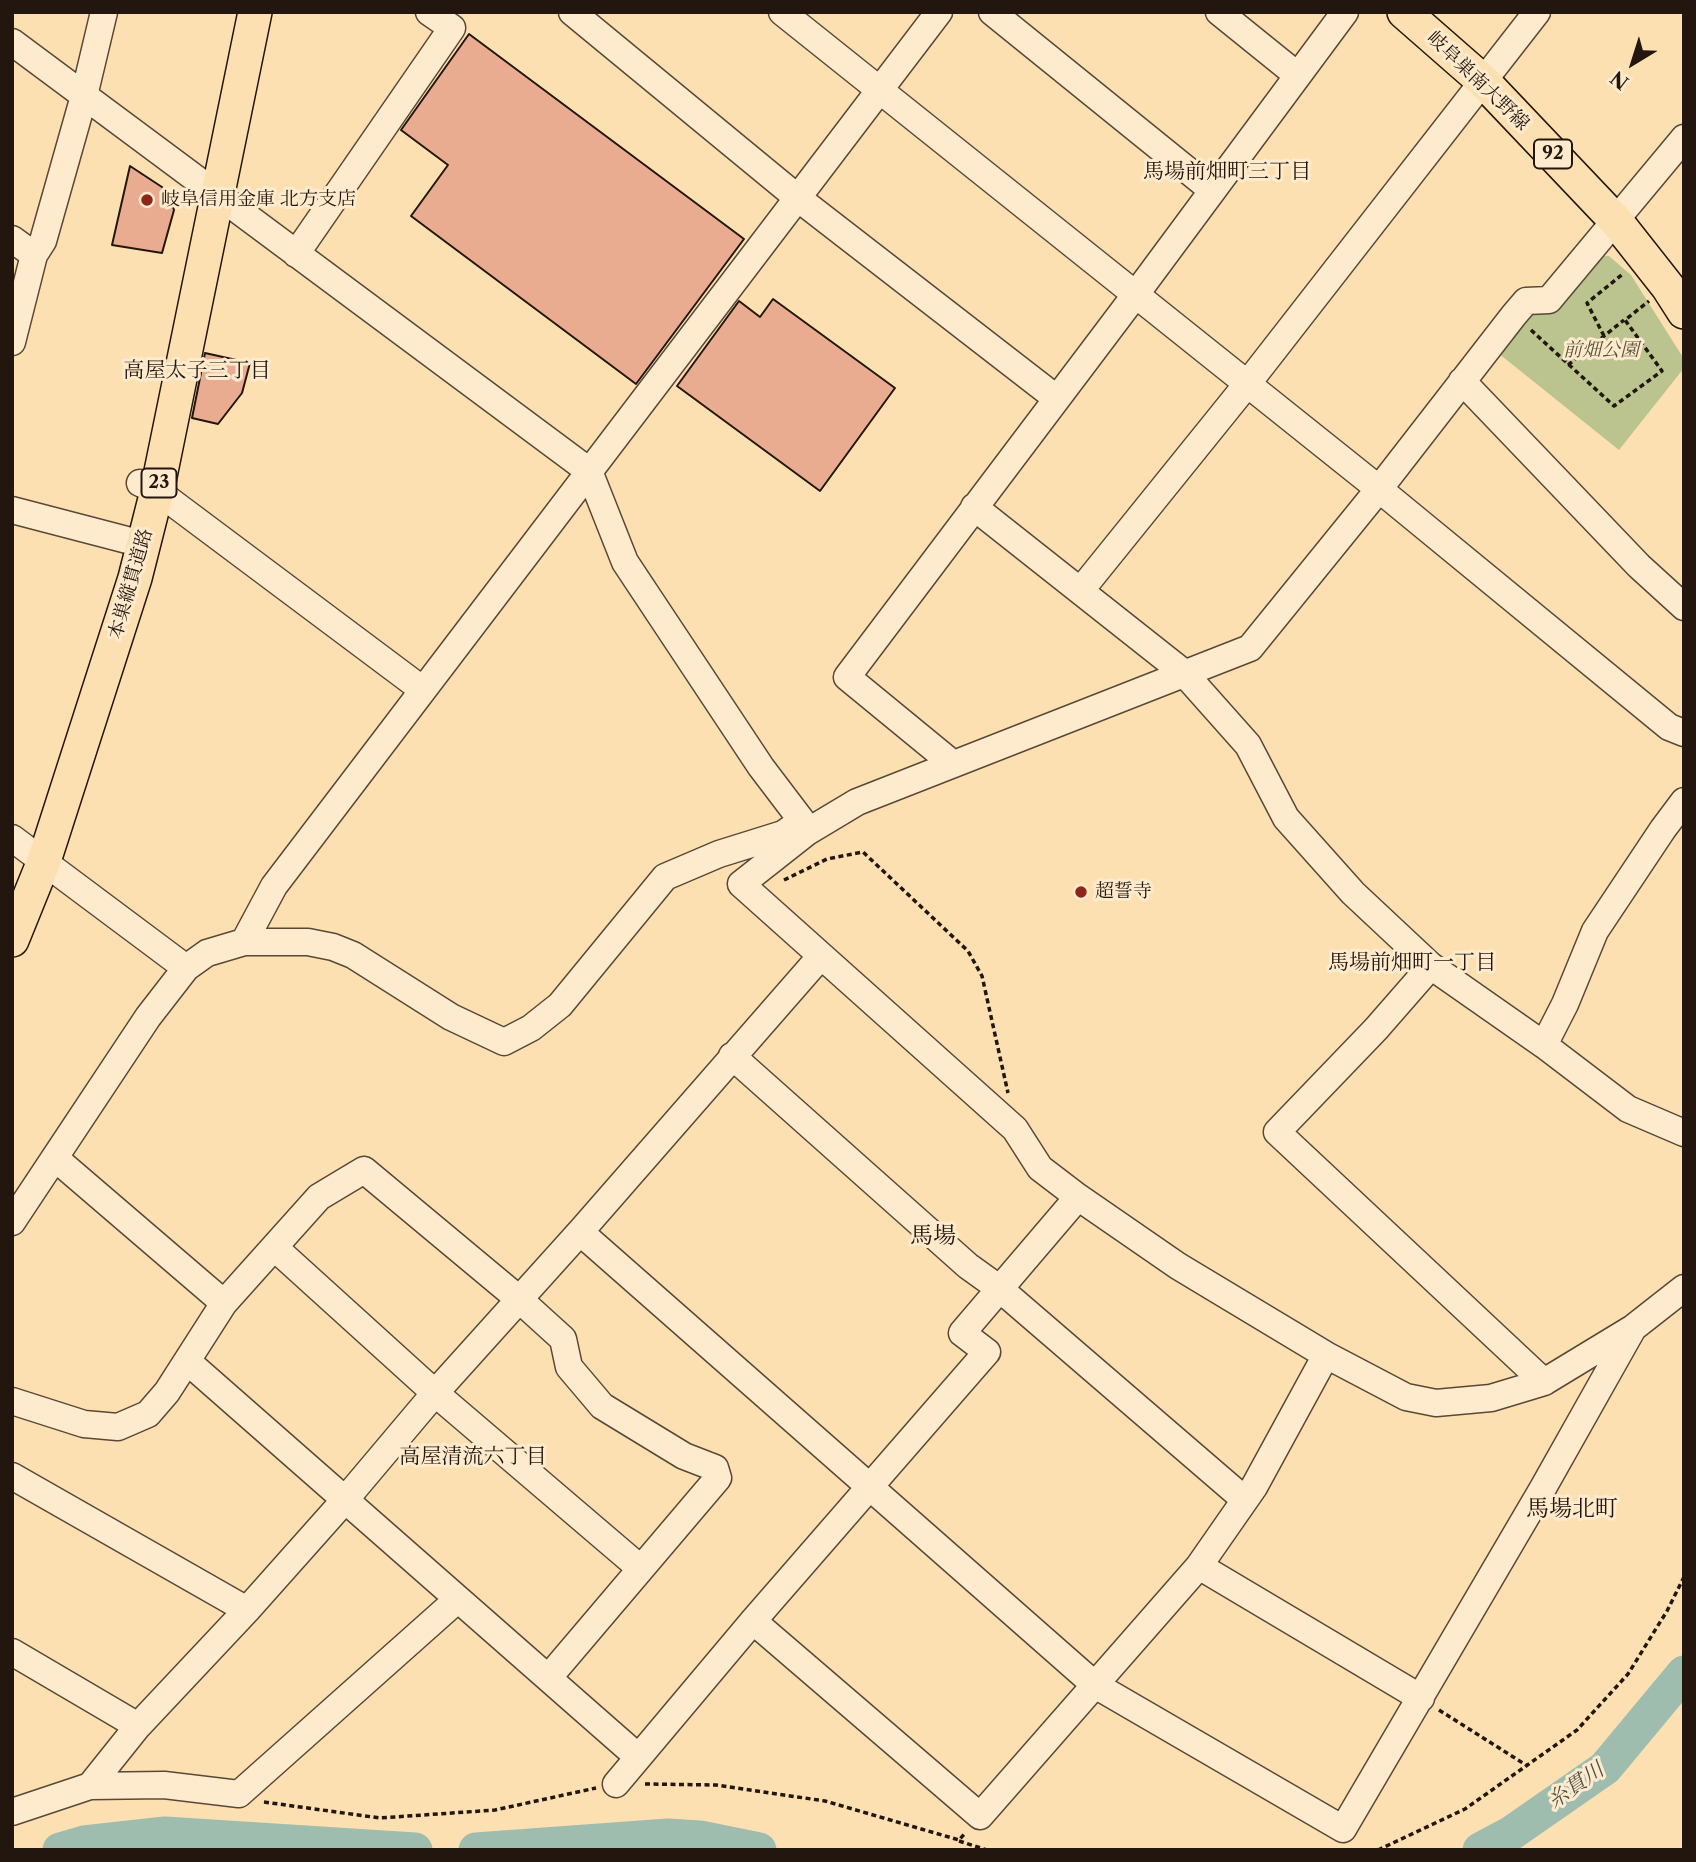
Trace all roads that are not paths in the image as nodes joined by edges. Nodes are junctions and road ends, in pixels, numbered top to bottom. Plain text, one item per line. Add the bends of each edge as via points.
1 (104, 12) edge
2 (235, 12) edge
3 (255, 12) edge
4 (429, 12) edge
5 (572, 12) edge
6 (782, 12) edge
7 (939, 12) edge
8 (992, 12) edge
9 (1219, 12) edge
10 (1345, 12) edge
11 (1404, 12) edge
12 (1537, 12) edge
13 (12, 42) edge
14 (1297, 75) junction
15 (1484, 82) junction
16 (880, 92) junction
17 (84, 96) junction
18 (1684, 138) edge
19 (210, 190) junction
20 (1212, 190) junction
21 (799, 199) junction
22 (1616, 221) junction
23 (12, 239) edge
24 (296, 254) junction
25 (34, 255) junction
26 (1136, 294) junction
27 (1676, 300) edge
28 (12, 342) edge
29 (1462, 381) junction
30 (1248, 383) junction
31 (1056, 398) junction
32 (589, 471) junction
33 (148, 487) junction
34 (1379, 489) junction
35 (974, 507) junction
36 (12, 510) edge
37 (127, 540) junction
38 (1081, 590) junction
39 (1684, 607) edge
40 (1184, 673) junction
41 (423, 690) junction
42 (1684, 733) edge
43 (953, 764) junction
44 (1684, 802) edge
45 (805, 827) junction
46 (28, 850) edge
47 (12, 892) edge
48 (12, 940) edge
49 (244, 942) junction
50 (821, 956) junction
51 (1431, 966) junction
52 (186, 968) junction
53 (1544, 1045) junction
54 (732, 1056) junction
55 (1684, 1133) edge
56 (55, 1158) junction
57 (1078, 1197) junction
58 (12, 1222) edge
59 (580, 1232) junction
60 (275, 1248) junction
61 (1684, 1288) edge
62 (1000, 1289) junction
63 (520, 1300) junction
64 (224, 1303) junction
65 (1633, 1328) junction
66 (1326, 1355) junction
67 (187, 1361) junction
68 (1544, 1382) junction
69 (435, 1393) junction
70 (12, 1401) edge
71 (12, 1476) edge
72 (869, 1486) junction
73 (1245, 1500) junction
74 (344, 1501) junction
75 (1199, 1566) junction
76 (640, 1568) junction
77 (458, 1599) junction
78 (247, 1610) junction
79 (753, 1621) junction
80 (12, 1652) edge
81 (550, 1677) junction
82 (1095, 1685) junction
83 (1421, 1698) junction
84 (138, 1726) junction
85 (638, 1757) junction
86 (616, 1784) road end
87 (90, 1786) junction
88 (15, 1808) edge

1 - 17 street
2 - 19 main road, 本巣縦貫道路 / 23
3 - 19 main road, 本巣縦貫道路 / 23
4 - 24 street via 452,28
5 - 21 street
6 - 16 street
7 - 16 street
8 - 20 street
9 - 14 street
10 - 14 street
11 - 15 main road, 岐阜巣南大野線 / 92
12 - 15 street
13 - 17 street
14 - 20 street
15 - 22 main road, 岐阜巣南大野線 / 92
15 - 30 street
16 - 21 street
16 - 26 street
17 - 19 street
17 - 25 street via 43,241
18 - 22 street
19 - 24 street
19 - 33 main road, 本巣縦貫道路 / 23
20 - 26 street
21 - 31 street
21 - 32 street
22 - 27 main road, 岐阜巣南大野線 / 92
22 - 29 street via 1549,300 1526,302
23 - 25 street
24 - 32 street
25 - 28 street
26 - 30 street
26 - 31 street
29 - 34 street
29 - 39 street
30 - 34 street
30 - 38 street
31 - 35 street
32 - 41 street
32 - 45 street via 625,562
33 - 37 main road, 本巣縦貫道路 / 23
33 - 41 street
33 - 46 main road, 本巣縦貫道路 / 23 via 135,578
34 - 40 street via 1250,648
34 - 42 street via 1669,727
35 - 38 street
35 - 43 street via 847,677
36 - 37 street
37 - 46 main road, 本巣縦貫道路 / 23
38 - 40 street
40 - 43 street
40 - 51 street via 1248,745 1286,818 1353,893
41 - 49 street via 274,886
43 - 45 street
44 - 53 street via 1595,931
45 - 49 street via 665,877 560,1005 531,1028 503,1042 451,1017 333,947 308,942
45 - 50 street via 741,884
46 - 47 main road, 本巣縦貫道路 / 23
46 - 48 main road, 本巣縦貫道路 / 23
46 - 52 street
49 - 52 street via 207,953
50 - 54 street
50 - 57 street via 1015,1129 1040,1168
51 - 53 street
51 - 68 street via 1278,1132
52 - 56 street
53 - 55 street via 1628,1109
54 - 59 street
54 - 62 street via 968,1266
56 - 58 street
56 - 64 street
57 - 62 street
57 - 66 street via 1178,1266
59 - 63 street
59 - 72 street
60 - 63 street via 319,1197 364,1170
60 - 64 street
60 - 69 street
61 - 65 street
62 - 72 street via 962,1333 987,1352
62 - 73 street
63 - 69 street
63 - 76 street via 563,1339 569,1367 603,1406 684,1456 716,1468 718,1478
64 - 67 street
65 - 68 street
65 - 83 street
66 - 68 street via 1406,1397 1436,1403 1491,1398
66 - 73 street
67 - 70 street via 148,1414 118,1427 85,1424
67 - 74 street
69 - 74 street
69 - 76 street
71 - 78 street
72 - 79 street
72 - 82 street
73 - 75 street
74 - 77 street
74 - 78 street
75 - 82 street
75 - 83 street
76 - 81 street
77 - 81 street
77 - 87 street via 239,1794 164,1785
78 - 84 street
79 - 82 street via 980,1816
79 - 85 street
80 - 84 street
81 - 85 street
82 - 83 street via 1343,1829
84 - 87 street
85 - 86 street
87 - 88 street

